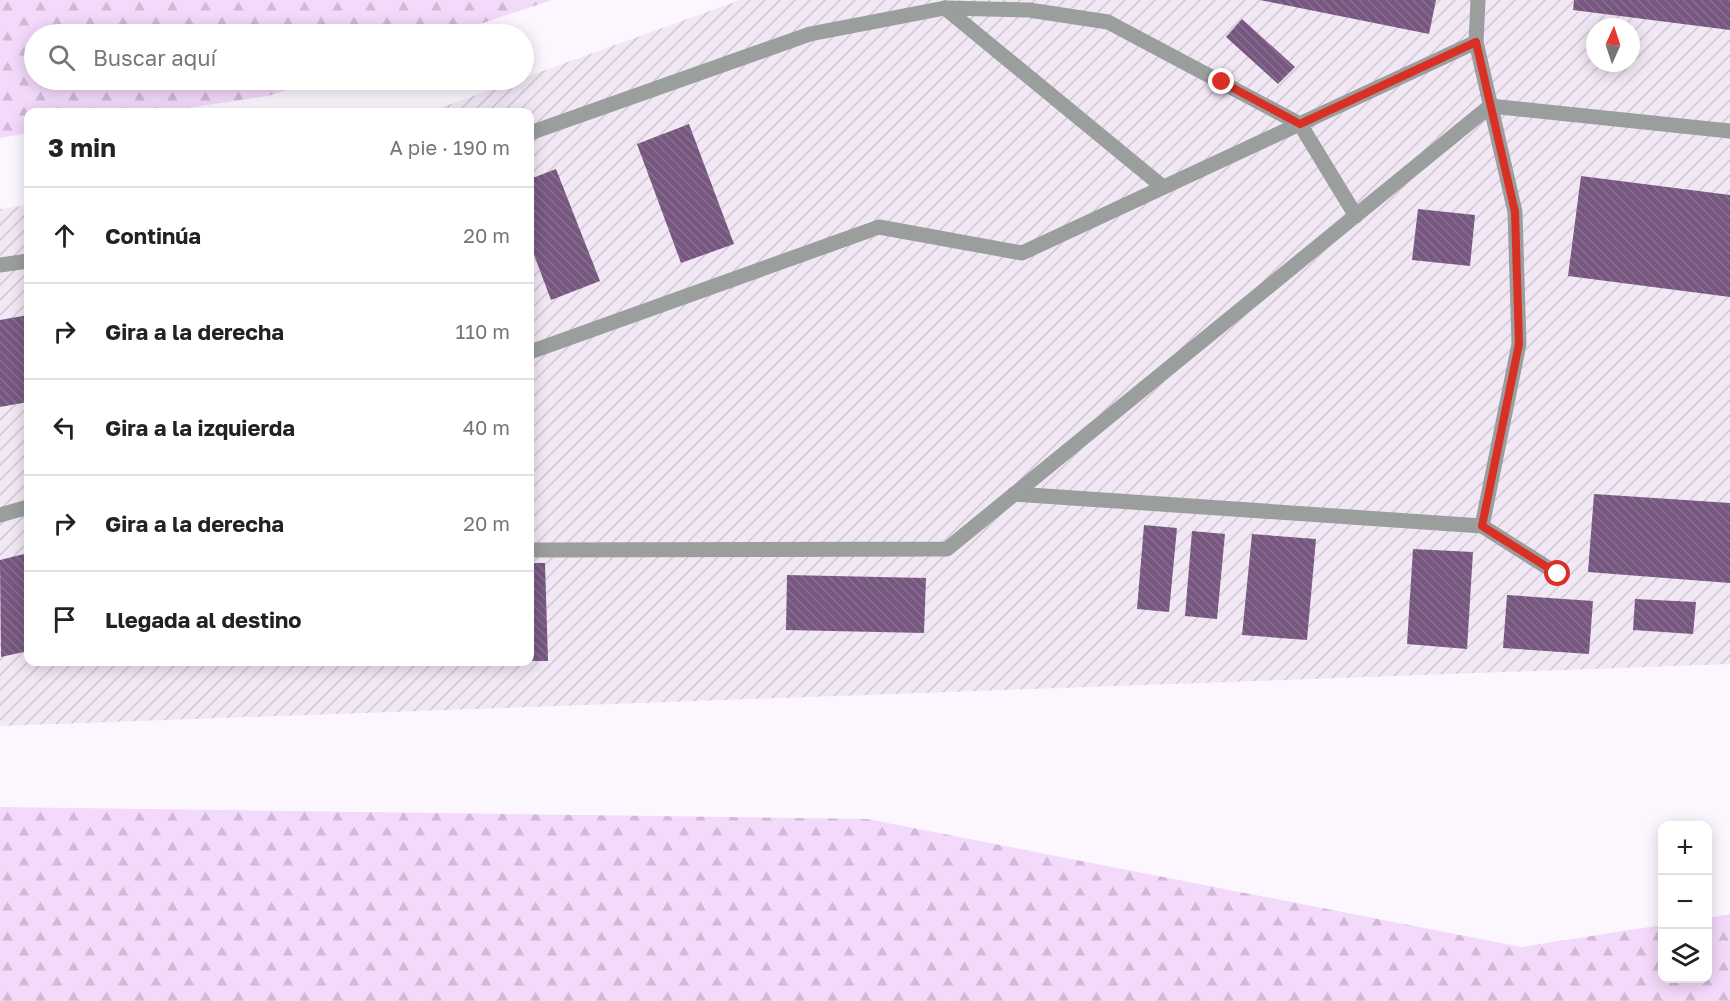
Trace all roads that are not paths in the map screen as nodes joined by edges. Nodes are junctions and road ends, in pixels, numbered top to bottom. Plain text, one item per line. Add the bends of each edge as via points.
1 (1478, 0) edge
2 (945, 8) junction
3 (1476, 42) junction
4 (1490, 106) junction
5 (1300, 124) junction
6 (1730, 131) edge
7 (534, 132) edge
8 (1163, 187) junction
9 (1356, 216) junction
10 (24, 262) edge
11 (0, 265) edge
12 (534, 351) edge
13 (1014, 494) junction
14 (24, 508) edge
15 (0, 515) edge
16 (1482, 526) junction
17 (534, 550) edge
18 (1558, 574) dead end

1 - 3 lane
2 - 5 lane via 1029,10 1108,22
2 - 7 lane via 810,34
2 - 8 lane
3 - 4 lane
3 - 5 lane
4 - 6 lane
4 - 9 lane
4 - 16 lane via 1515,212 1519,344
5 - 8 lane
5 - 9 lane
8 - 12 lane via 1022,253 879,227
9 - 13 lane
10 - 11 lane
13 - 16 lane
13 - 17 lane via 947,549
14 - 15 lane
16 - 18 lane

